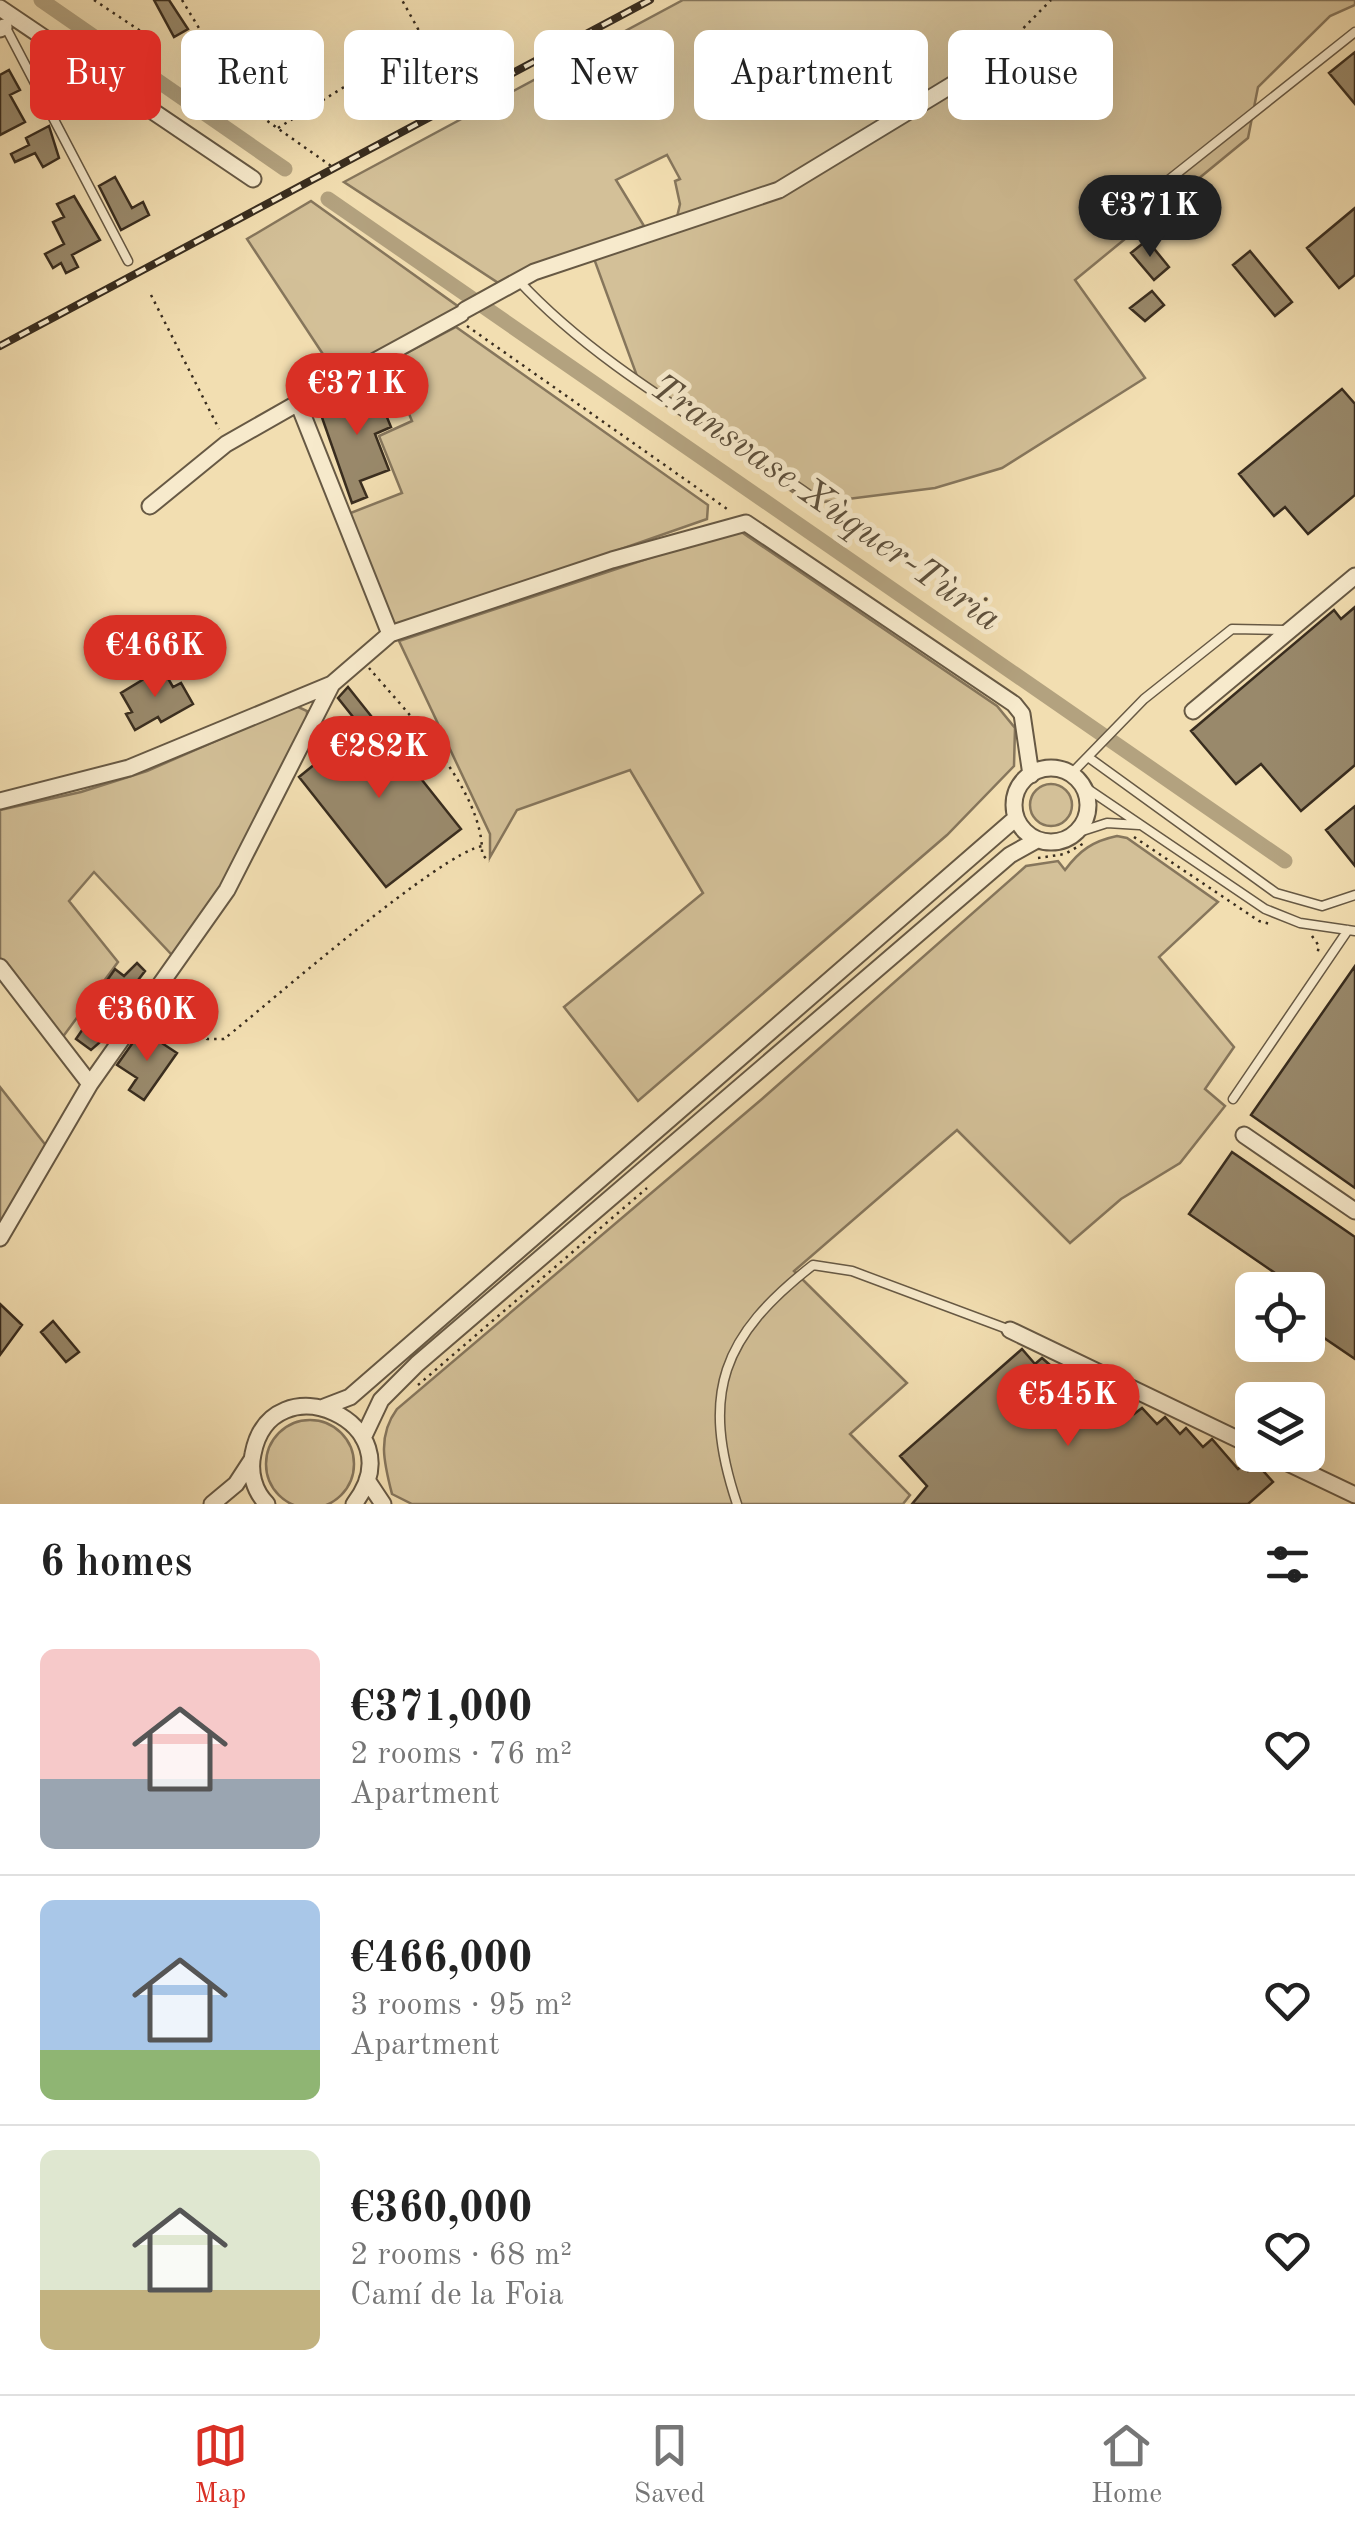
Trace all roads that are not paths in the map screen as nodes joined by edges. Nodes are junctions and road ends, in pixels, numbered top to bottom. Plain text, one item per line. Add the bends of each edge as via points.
1 (2, 18) edge
2 (1355, 32) edge
3 (948, 87) edge
4 (252, 179) dead end
5 (1122, 217) dead end
6 (128, 261) dead end
7 (518, 280) junction
8 (298, 403) junction
9 (808, 494) dead end
10 (150, 506) dead end
11 (1355, 576) edge
12 (1288, 630) junction
13 (390, 634) junction
14 (332, 684) junction
15 (1192, 711) dead end
16 (1090, 754) junction
17 (1031, 775) junction
18 (1077, 780) junction
19 (0, 801) edge
20 (1016, 818) junction
21 (1140, 824) junction
22 (1083, 836) junction
23 (1038, 840) junction
24 (1355, 895) edge
25 (1351, 930) edge
26 (0, 967) edge
27 (90, 1084) junction
28 (1233, 1099) dead end
29 (1244, 1135) dead end
30 (1355, 1211) edge
31 (0, 1238) edge
32 (1010, 1330) joint
33 (324, 1407) junction
34 (363, 1438) junction
35 (1235, 1438) edge
36 (251, 1462) junction
37 (1307, 1472) edge
38 (367, 1480) junction
39 (1355, 1495) edge
40 (212, 1504) edge
41 (267, 1504) edge
42 (354, 1504) edge
43 (384, 1504) edge
44 (737, 1504) edge

1 - 4 street
1 - 6 lane
2 - 5 lane
3 - 7 street via 779,190
7 - 8 street via 464,316
7 - 9 lane via 631,374
8 - 10 street via 226,444
8 - 13 street
11 - 12 street
12 - 15 street
12 - 16 lane via 1232,629 1144,699
13 - 14 street
13 - 17 street via 746,523 1014,704 1022,714
14 - 19 street via 130,768
14 - 27 street via 227,890
16 - 18 lane
16 - 24 lane via 1276,893 1322,906
17 - 18 street via 1051,768
17 - 20 street via 1016,794
18 - 21 lane
18 - 22 street via 1087,815
20 - 23 street
20 - 33 street via 350,1396
21 - 22 lane via 1106,823
21 - 25 lane via 1264,909 1300,923
22 - 23 street
23 - 34 street via 1010,855 417,1364 381,1400
25 - 28 lane
26 - 27 street
27 - 31 street
29 - 30 street
32 - 35 street
32 - 44 lane via 852,1272 814,1265 758,1313 735,1346 722,1384 717,1424
33 - 34 street via 340,1413
33 - 36 street via 275,1417 254,1444
34 - 38 street
36 - 40 street
36 - 41 street
37 - 39 street
38 - 42 street
38 - 43 street

